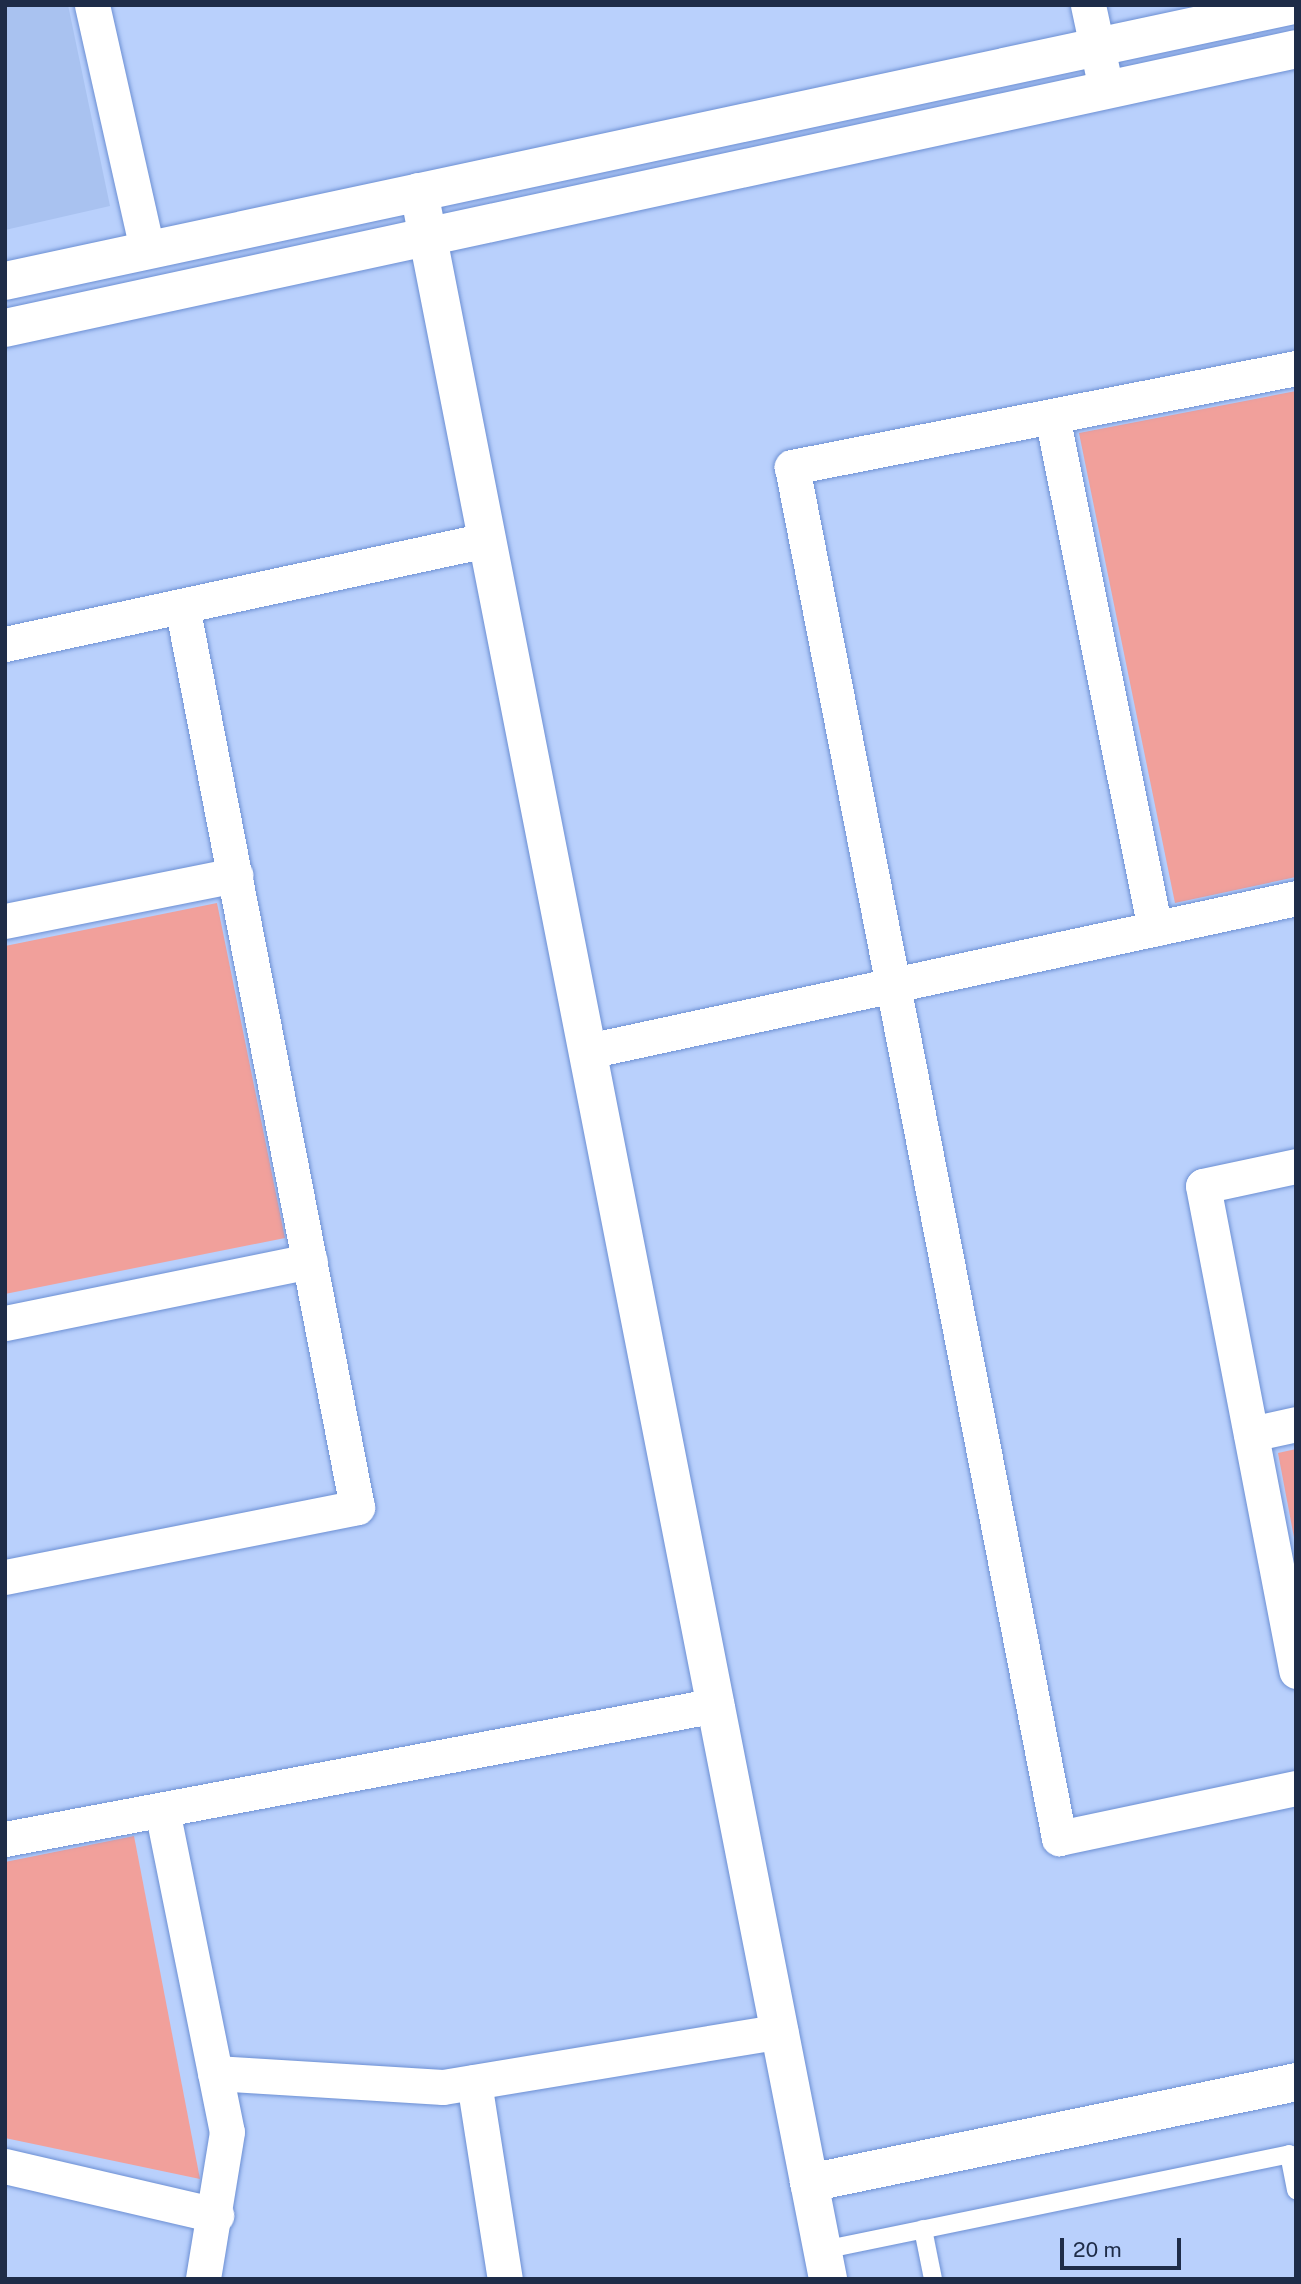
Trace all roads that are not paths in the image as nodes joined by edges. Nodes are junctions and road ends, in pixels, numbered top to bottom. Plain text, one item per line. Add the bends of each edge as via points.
1 (92, 5) edge
2 (1088, 5) edge
3 (1293, 5) edge
4 (1097, 47) junction
5 (1296, 49) edge
6 (1106, 89) junction
7 (419, 192) junction
8 (427, 235) junction
9 (147, 250) junction
10 (5, 281) edge
11 (5, 328) edge
12 (1296, 368) edge
13 (1052, 416) junction
14 (487, 540) junction
15 (183, 606) junction
16 (5, 644) edge
17 (235, 875) junction
18 (1296, 898) edge
19 (5, 921) edge
20 (1155, 929) junction
21 (893, 985) junction
22 (587, 1051) junction
23 (1296, 1166) edge
24 (310, 1261) junction
25 (5, 1323) edge
26 (1296, 1424) edge
27 (1251, 1434) junction
28 (5, 1577) edge
29 (1296, 1671) edge
30 (716, 1705) junction
31 (1296, 1788) edge
32 (162, 1810) junction
33 (5, 1839) edge
34 (780, 2031) junction
35 (215, 2073) junction
36 (474, 2082) junction
37 (1296, 2082) edge
38 (5, 2166) edge
39 (809, 2183) junction
40 (1296, 2190) edge
41 (216, 2215) junction
42 (923, 2229) junction
43 (826, 2264) edge
44 (203, 2279) edge
45 (506, 2279) edge
46 (933, 2279) edge

1 - 9 street
2 - 4 street
3 - 4 street
4 - 6 street
4 - 7 street
5 - 6 street
6 - 8 street
7 - 8 street
7 - 9 street
8 - 11 street
8 - 14 street
9 - 10 street
12 - 13 street
13 - 20 street
13 - 21 street via 792,467
14 - 15 street
14 - 22 street
15 - 16 street
15 - 17 street
17 - 19 street
17 - 24 street
18 - 20 street
20 - 21 street
21 - 22 street
21 - 31 street via 1059,1838
22 - 30 street
23 - 27 street via 1203,1186
24 - 25 street
24 - 28 street via 357,1507
26 - 27 street
27 - 29 street
30 - 32 street
30 - 34 street
32 - 33 street
32 - 35 street
34 - 36 street
34 - 39 street
35 - 36 street via 443,2087
35 - 41 street via 227,2132
36 - 45 street
37 - 39 street
38 - 41 street
39 - 43 street
40 - 42 lane via 1289,2154
41 - 44 street
42 - 43 lane
42 - 46 lane

